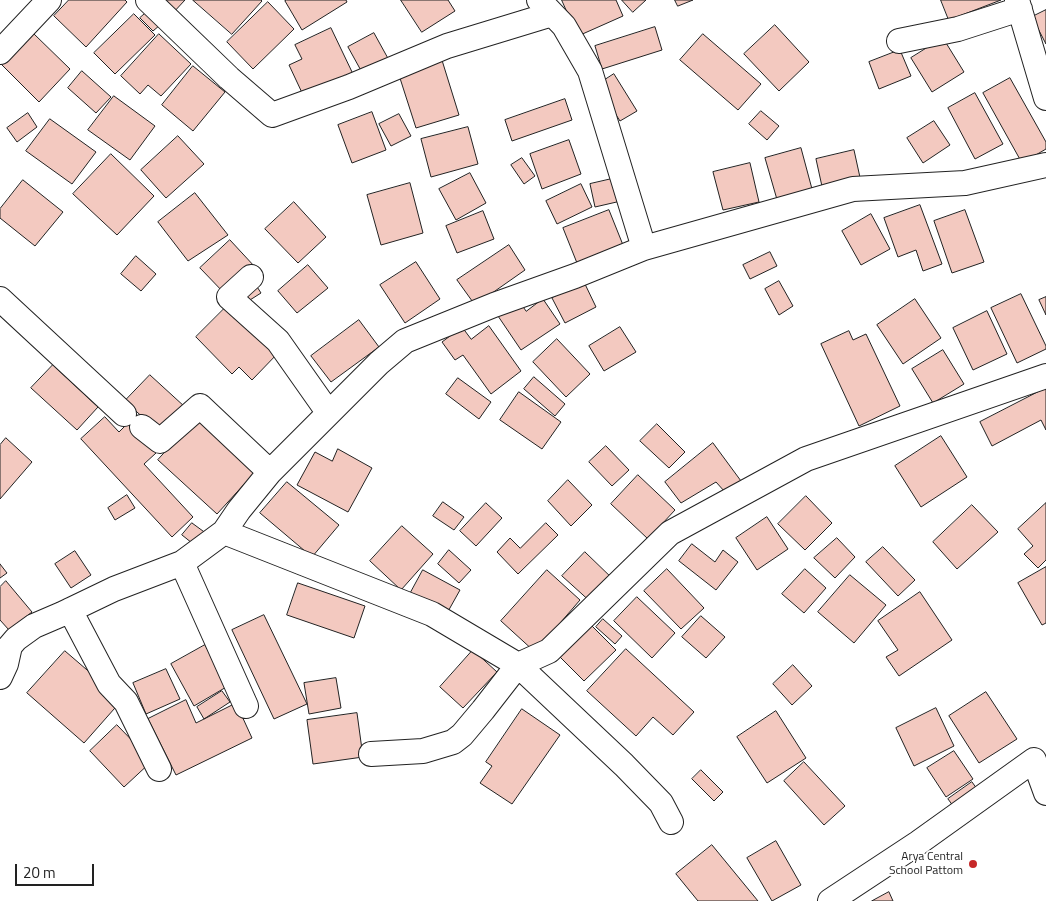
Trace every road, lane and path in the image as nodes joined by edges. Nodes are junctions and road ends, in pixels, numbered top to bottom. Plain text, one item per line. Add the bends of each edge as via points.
1 (49, 0) edge
2 (148, 0) edge
3 (1018, 4) edge
4 (545, 7) edge
5 (899, 41) dead end
6 (0, 52) edge
7 (1046, 98) edge
8 (1046, 165) edge
9 (644, 248) junction
10 (251, 277) dead end
11 (0, 299) edge
12 (1046, 376) edge
13 (328, 412) junction
14 (270, 472) junction
15 (224, 532) junction
16 (182, 563) junction
17 (70, 610) junction
18 (518, 665) junction
19 (2, 666) edge
20 (246, 706) dead end
21 (371, 754) dead end
22 (158, 768) dead end
23 (1046, 793) edge
24 (670, 822) dead end
25 (830, 901) edge

1 - 6 street
2 - 4 street via 272,115
3 - 5 street via 958,29
3 - 7 street
4 - 9 street via 564,26 590,71
8 - 9 street via 965,182 853,189
9 - 13 street via 405,341
10 - 13 street via 229,297 278,341
11 - 14 street via 133,421 160,441 200,406
12 - 18 street via 806,459 765,481 670,533 549,652
13 - 14 street
14 - 15 street
15 - 16 street
15 - 18 street via 432,614
16 - 17 street
16 - 20 street
17 - 19 street via 34,626 16,639
17 - 22 street via 110,684 126,702
18 - 21 street via 453,742 423,751
18 - 24 street via 661,803
23 - 25 street via 1034,760 918,844

